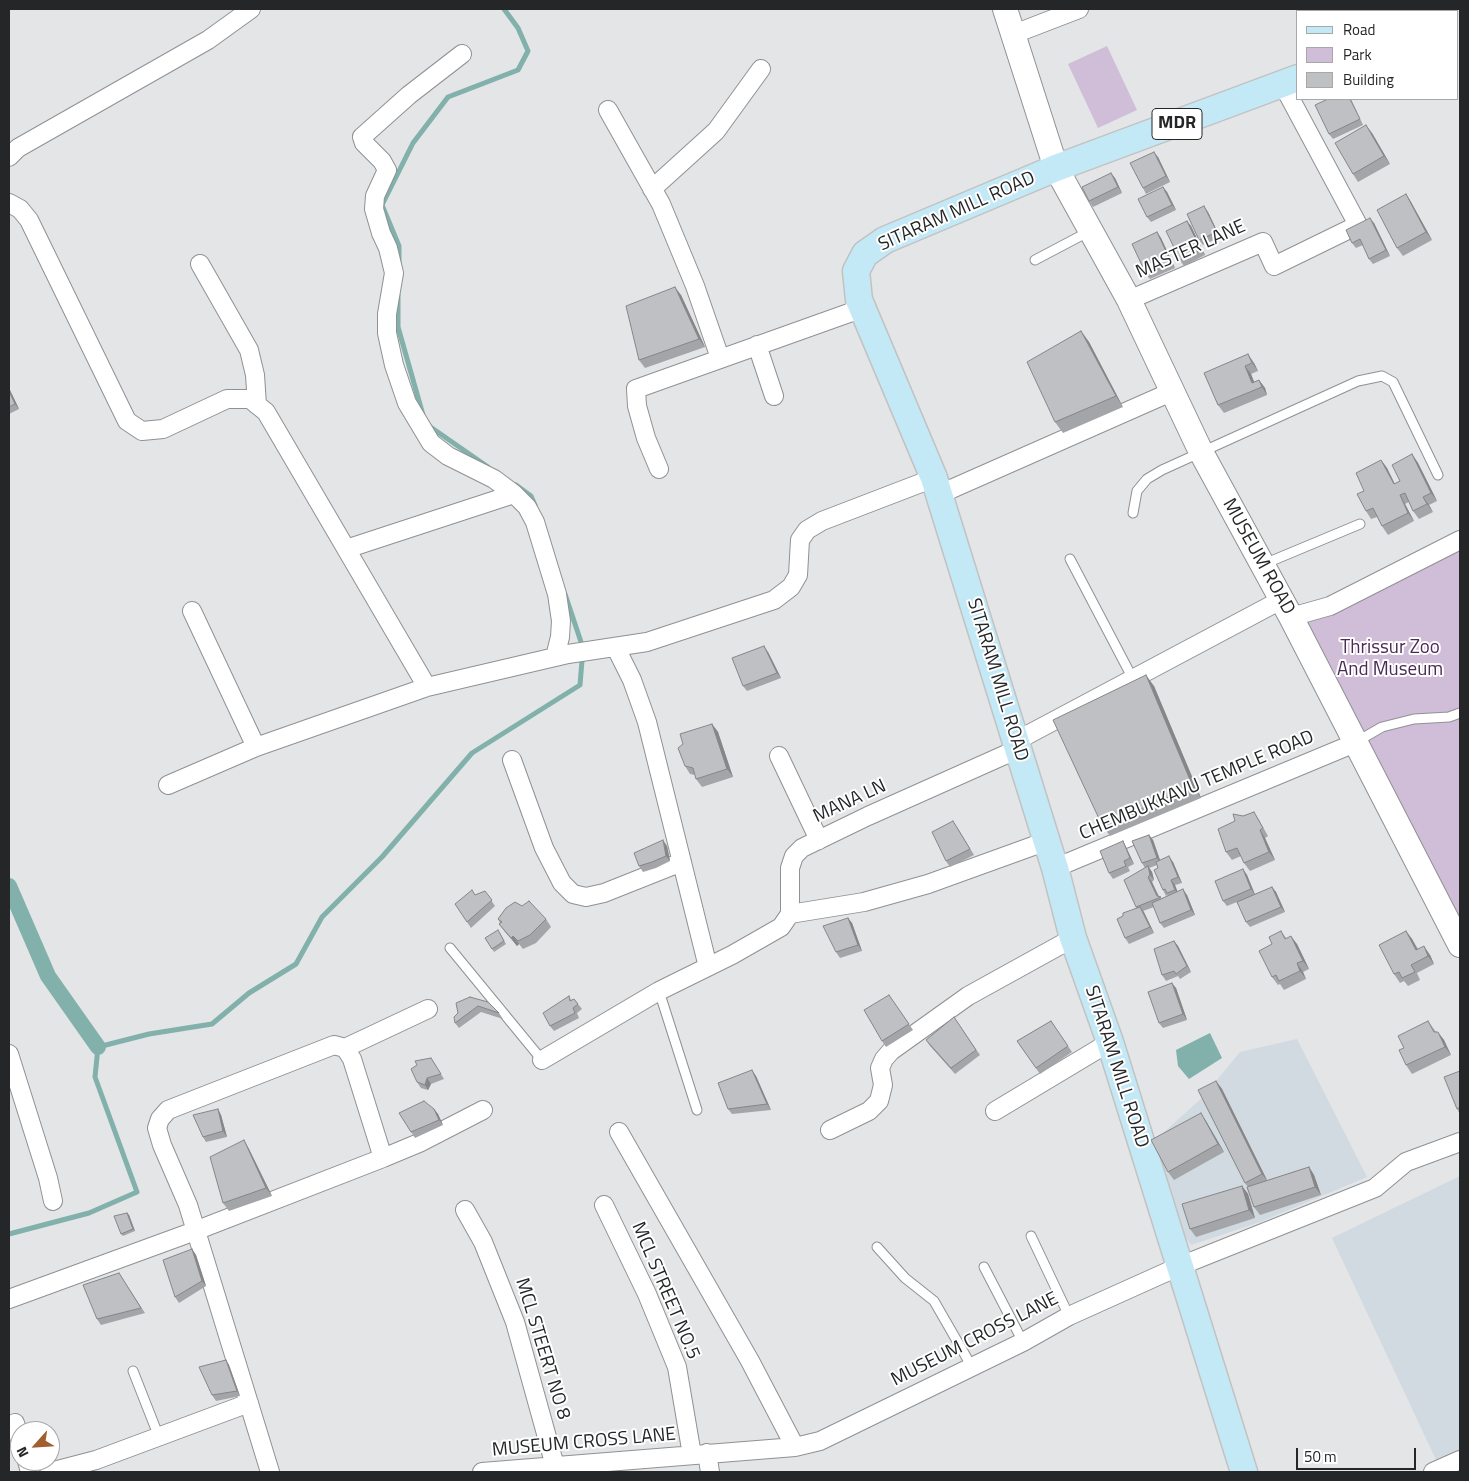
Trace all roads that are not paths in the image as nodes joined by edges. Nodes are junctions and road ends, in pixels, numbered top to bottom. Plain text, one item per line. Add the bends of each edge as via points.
1 (251, 9) edge
2 (1005, 9) edge
3 (1079, 9) edge
4 (1014, 34) junction
5 (462, 54) dead end
6 (761, 69) dead end
7 (1290, 81) edge
8 (1296, 94) edge
9 (1299, 100) edge
10 (608, 110) dead end
11 (9, 157) edge
12 (1056, 168) junction
13 (652, 189) junction
14 (9, 203) edge
15 (1091, 231) junction
16 (1035, 260) dead end
17 (200, 264) dead end
18 (1128, 300) junction
19 (863, 308) junction
20 (757, 345) junction
21 (720, 358) junction
22 (1171, 392) junction
23 (774, 396) dead end
24 (257, 405) junction
25 (1200, 452) junction
26 (659, 469) dead end
27 (1438, 475) dead end
28 (937, 486) junction
29 (514, 494) junction
30 (1133, 514) dead end
31 (1360, 524) dead end
32 (1460, 540) edge
33 (346, 549) junction
34 (1070, 559) dead end
35 (1262, 564) junction
36 (1286, 609) junction
37 (192, 611) dead end
38 (616, 648) junction
39 (562, 656) junction
40 (1133, 679) junction
41 (428, 687) junction
42 (1460, 713) edge
43 (1355, 743) junction
44 (1017, 745) junction
45 (256, 747) junction
46 (779, 756) dead end
47 (512, 760) dead end
48 (168, 785) dead end
49 (819, 840) junction
50 (1047, 841) junction
51 (682, 862) junction
52 (1055, 868) junction
53 (790, 914) junction
54 (1074, 938) junction
55 (1460, 945) edge
56 (450, 948) dead end
57 (708, 967) junction
58 (659, 991) junction
59 (428, 1009) dead end
60 (1110, 1042) junction
61 (345, 1048) junction
62 (9, 1054) edge
63 (542, 1060) joint
64 (483, 1110) dead end
65 (697, 1110) dead end
66 (995, 1111) dead end
67 (830, 1130) dead end
68 (619, 1132) dead end
69 (1460, 1142) edge
70 (382, 1158) junction
71 (53, 1202) dead end
72 (604, 1205) dead end
73 (465, 1210) dead end
74 (195, 1231) junction
75 (1031, 1236) dead end
76 (877, 1247) dead end
77 (1180, 1266) junction
78 (984, 1267) dead end
79 (9, 1299) edge
80 (1069, 1316) junction
81 (1023, 1342) junction
82 (972, 1367) junction
83 (133, 1371) dead end
84 (249, 1403) junction
85 (159, 1437) junction
86 (795, 1447) junction
87 (700, 1454) junction
88 (1460, 1460) edge
89 (652, 1465) edge
90 (555, 1466) junction
91 (50, 1472) edge
92 (270, 1472) edge
93 (482, 1472) edge
94 (710, 1472) edge
95 (1244, 1472) edge
96 (1433, 1472) edge

1 - 11 street via 208,40 18,148
2 - 4 main road, SITARAM MILL ROAD
3 - 4 street
4 - 12 main road, SITARAM MILL ROAD
5 - 29 street via 365,133 362,140 387,170 375,196 374,208 392,261 394,273 387,333 407,403 431,443
6 - 13 street via 716,131
7 - 8 street, MASTER LANE
7 - 12 main road, MDR
9 - 18 street, MASTER LANE via 1358,225 1274,266 1263,242
10 - 13 street
12 - 15 main road, MUSEUM ROAD
12 - 19 main road, SITARAM MILL ROAD via 885,240 865,254 856,271
13 - 21 street via 695,286
14 - 24 street via 29,220 127,421 142,431 163,429 227,399 250,399
15 - 16 lane
15 - 18 main road, MUSEUM ROAD
17 - 24 street via 249,350
18 - 22 main road, MUSEUM ROAD
19 - 20 street
19 - 28 main road, SITARAM MILL ROAD
20 - 21 street
20 - 23 street
21 - 26 street via 636,389 646,438
22 - 25 main road, MUSEUM ROAD
22 - 28 street
24 - 33 street via 266,412
25 - 27 lane via 1358,381 1382,376 1393,382
25 - 30 lane via 1147,480 1137,491
25 - 35 main road, MUSEUM ROAD
28 - 38 street via 822,521 807,530 800,540 798,575 791,587 774,600 647,642
28 - 44 main road, SITARAM MILL ROAD
29 - 33 street
29 - 39 street via 527,507 535,522 557,594
31 - 35 lane
32 - 36 street, MANA LN via 1330,606
33 - 41 street
34 - 40 lane
35 - 36 main road, MUSEUM ROAD
36 - 40 street, MANA LN
36 - 43 main road, MUSEUM ROAD
37 - 45 street
38 - 39 street
38 - 51 street via 647,722
39 - 41 street
40 - 44 street, MANA LN
41 - 45 street
42 - 43 lane via 1382,727
43 - 52 street, CHEMBUKKAVU TEMPLE ROAD
43 - 55 main road, MUSEUM ROAD
44 - 49 street, MANA LN
44 - 50 main road, SITARAM MILL ROAD
45 - 48 street
46 - 49 street
47 - 51 street via 544,848 562,883 573,894 586,897 604,893
49 - 53 street, MANA LN via 794,856 790,868
50 - 52 main road, SITARAM MILL ROAD
50 - 53 street via 910,889 864,902
51 - 57 street
52 - 54 main road, SITARAM MILL ROAD
53 - 57 street via 781,927
54 - 60 main road, SITARAM MILL ROAD
54 - 67 street via 968,996 891,1051 880,1068 883,1085 879,1101 869,1111
56 - 63 lane
57 - 58 street
58 - 63 street
58 - 65 lane
59 - 61 street
60 - 66 street
60 - 77 main road, SITARAM MILL ROAD
61 - 70 street via 352,1059
61 - 74 street via 334,1046 324,1049 168,1110 160,1119 157,1128 162,1145
62 - 71 street
64 - 70 street
68 - 86 street via 750,1361
69 - 77 street, MUSEUM CROSS LANE via 1406,1162 1375,1188
70 - 74 street
72 - 87 street, MCL STREET NO.5 via 647,1294 677,1367
73 - 90 street, MCL STEERT NO 8 via 483,1242 515,1322
74 - 79 street
74 - 84 street
75 - 80 lane
76 - 82 lane via 905,1278 934,1301
77 - 80 street, MUSEUM CROSS LANE
77 - 95 main road, SITARAM MILL ROAD
78 - 81 lane
80 - 81 street, MUSEUM CROSS LANE
81 - 82 street, MUSEUM CROSS LANE
82 - 86 street, MUSEUM CROSS LANE via 820,1441
83 - 85 lane
84 - 85 street
84 - 92 street
85 - 91 street via 96,1460
86 - 87 street, MUSEUM CROSS LANE
87 - 89 street, MUSEUM CROSS LANE
87 - 94 street, MCL STREET NO.5
88 - 96 street
89 - 90 street, MUSEUM CROSS LANE
90 - 93 street, MUSEUM CROSS LANE

